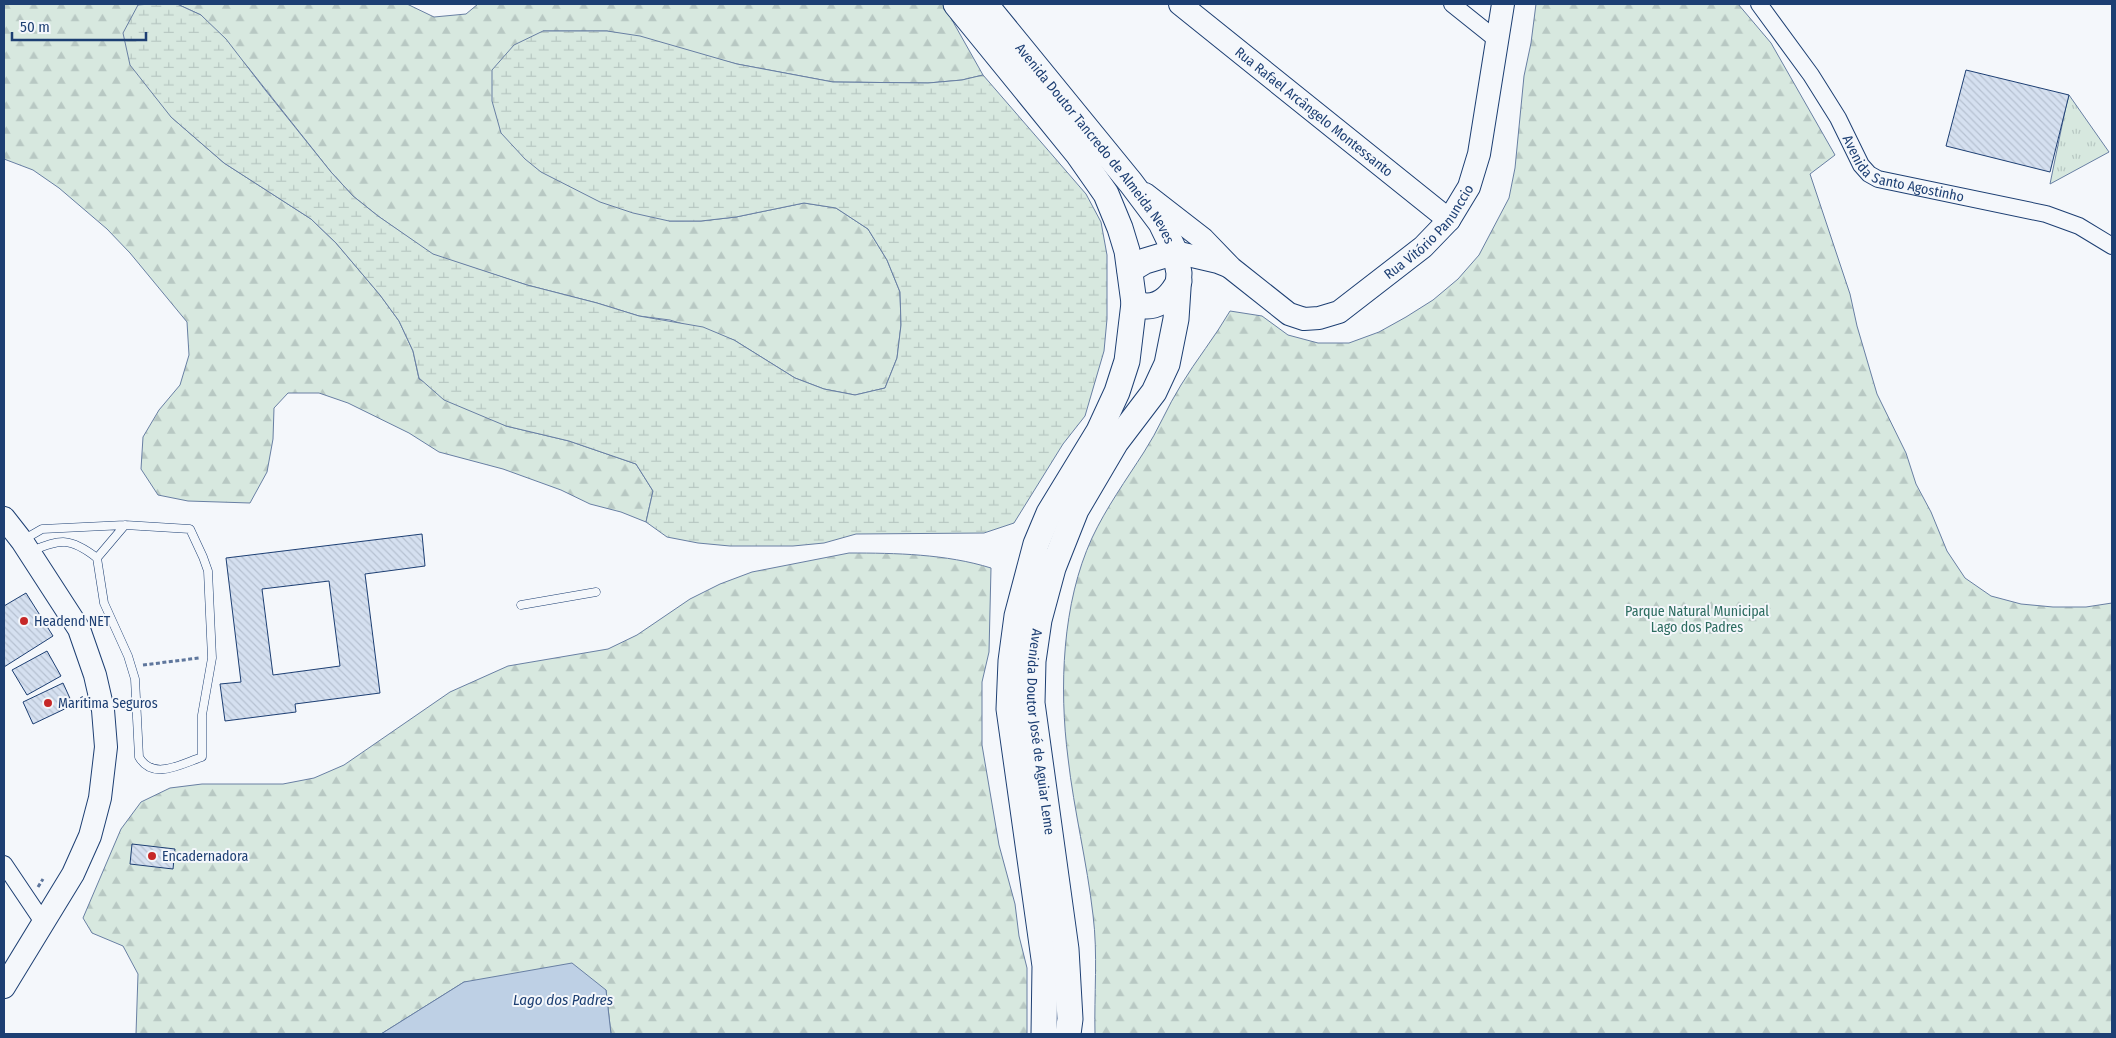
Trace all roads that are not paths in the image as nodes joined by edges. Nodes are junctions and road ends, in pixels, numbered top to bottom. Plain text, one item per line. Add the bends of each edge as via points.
1 (956, 4) edge
2 (985, 4) edge
3 (1180, 4) edge
4 (1452, 4) edge
5 (1503, 4) edge
6 (1759, 4) edge
7 (1497, 40) junction
8 (1131, 183) junction
9 (1450, 220) junction
10 (2112, 246) edge
11 (1182, 265) junction
12 (1231, 268) junction
13 (1130, 270) junction
14 (1134, 303) junction
15 (4, 518) edge
16 (125, 524) junction
17 (25, 546) junction
18 (97, 558) junction
19 (596, 592) dead end
20 (521, 605) dead end
21 (4, 864) edge
22 (43, 922) junction
23 (4, 987) edge
24 (1044, 1034) edge
25 (1068, 1034) edge

1 - 13 main road, Avenida Doutor Tancredo de Almeida Neves via 1078,154 1106,194 1120,228
2 - 8 main road, Avenida Doutor Tancredo de Almeida Neves
3 - 9 street, Rua Rafael Arcângelo Montessanto
4 - 7 street
5 - 7 street, Rua Vitório Panunccio
6 - 10 street, Avenida Santo Agostinho via 1811,74 1869,174 1878,179 2046,214 2078,226
7 - 9 street, Rua Vitório Panunccio via 1479,154 1469,187
8 - 11 main road, Avenida Doutor Tancredo de Almeida Neves via 1161,223
8 - 12 street, Rua Vitório Panunccio via 1203,239
9 - 12 street, Rua Vitório Panunccio via 1423,246 1338,312 1319,318 1304,319 1288,314
11 - 12 street, Rua Vitório Panunccio via 1218,262
11 - 13 main road via 1145,261
11 - 14 main road via 1173,294 1154,305 1142,307
11 - 25 main road, Avenida Doutor José de Aguiar Leme via 1167,364 1154,392 1116,442 1076,510 1053,568 1039,620 1032,703 1066,949
13 - 14 main road, Avenida Doutor José de Aguiar Leme
14 - 24 main road, Avenida Doutor José de Aguiar Leme via 1127,361 1118,392 1099,431 1049,513 1036,544 1017,616 1011,662 1009,709 1044,966
15 - 17 street
16 - 17 lane via 42,529
16 - 18 lane
16 - 18 lane via 190,529 204,557 208,571 212,658 202,715 202,757 164,770 153,770 144,766 139,757 135,679 104,603
17 - 18 lane via 73,543
17 - 22 street via 79,629 95,675 103,710 106,747 100,798 90,836
19 - 20 lane
21 - 22 street
22 - 23 street

